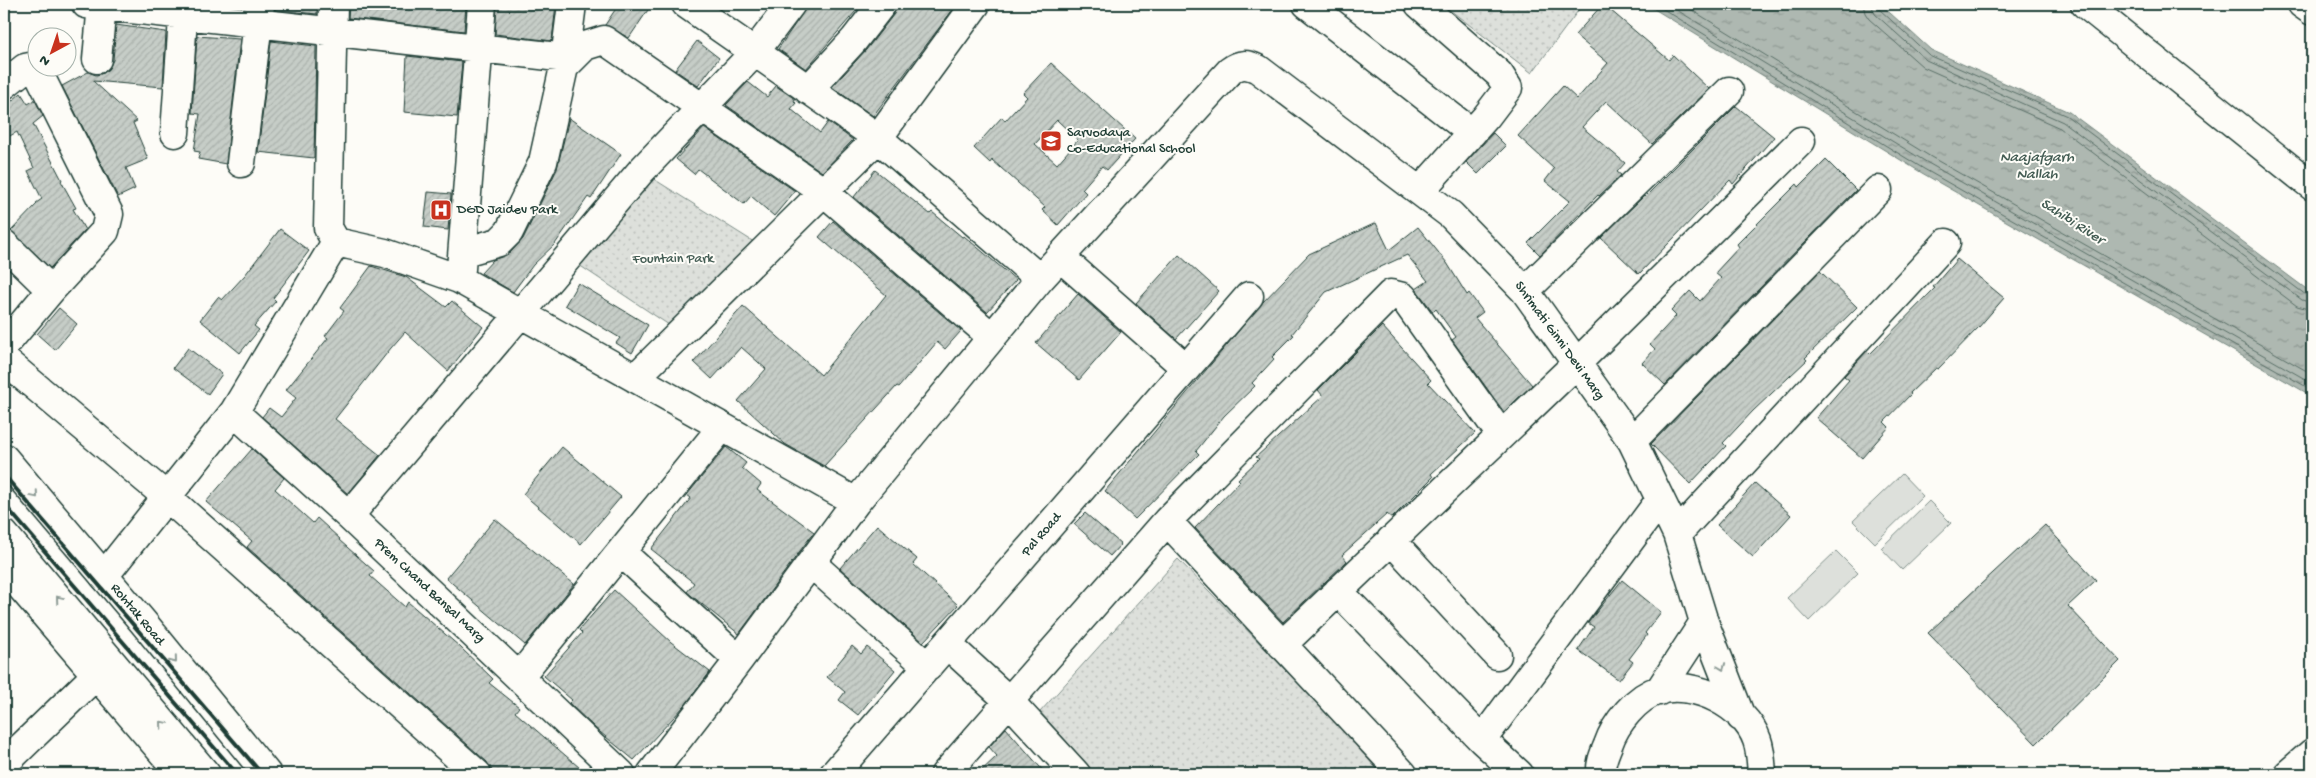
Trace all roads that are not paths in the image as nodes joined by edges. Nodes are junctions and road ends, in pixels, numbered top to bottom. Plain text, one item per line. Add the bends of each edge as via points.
1 (482, 4) edge
2 (572, 4) edge
3 (686, 4) edge
4 (791, 4) edge
5 (882, 4) edge
6 (976, 4) edge
7 (1307, 4) edge
8 (1419, 4) edge
9 (2085, 4) edge
10 (2302, 4) edge
11 (96, 5) edge
12 (184, 9) edge
13 (2312, 11) edge
14 (260, 13) edge
15 (332, 17) edge
16 (480, 48) junction
17 (754, 53) junction
18 (97, 59) dead end
19 (564, 67) junction
20 (4, 86) edge
21 (808, 90) junction
22 (1729, 91) dead end
23 (702, 107) junction
24 (175, 133) dead end
25 (1472, 133) junction
26 (878, 138) junction
27 (1801, 141) dead end
28 (242, 163) dead end
29 (2312, 186) edge
30 (1878, 190) dead end
31 (1420, 191) junction
32 (824, 192) junction
33 (336, 242) junction
34 (1946, 243) dead end
35 (4, 244) edge
36 (464, 252) junction
37 (1060, 257) junction
38 (459, 279) junction
39 (1040, 279) junction
40 (51, 290) junction
41 (1525, 291) junction
42 (1250, 296) dead end
43 (521, 314) junction
44 (992, 337) junction
45 (4, 346) edge
46 (4, 360) edge
47 (1576, 364) junction
48 (1186, 368) junction
49 (635, 378) junction
50 (234, 412) junction
51 (722, 427) junction
52 (1501, 435) junction
53 (1632, 441) junction
54 (4, 458) edge
55 (167, 497) junction
56 (1660, 500) junction
57 (856, 502) junction
58 (349, 516) junction
59 (1167, 521) junction
60 (4, 534) edge
61 (1676, 534) junction
62 (1391, 540) junction
63 (621, 552) junction
64 (811, 563) junction
65 (4, 567) edge
66 (104, 576) junction
67 (1338, 592) junction
68 (1704, 622) junction
69 (948, 644) junction
70 (1282, 645) junction
71 (1497, 655) dead end
72 (739, 660) junction
73 (928, 667) junction
74 (96, 675) junction
75 (519, 677) junction
76 (1659, 690) junction
77 (1009, 701) junction
78 (1741, 717) junction
79 (1757, 739) junction
80 (1482, 740) junction
81 (2312, 753) edge
82 (4, 764) edge
83 (176, 766) edge
84 (1598, 771) edge
85 (1073, 773) edge
86 (206, 774) edge
87 (267, 774) edge
88 (477, 774) edge
89 (621, 774) edge
90 (651, 774) edge
91 (834, 774) edge
92 (945, 774) edge
93 (1403, 774) edge
94 (1519, 774) edge
95 (1762, 774) edge
96 (1783, 774) edge
97 (2288, 774) edge

1 - 16 street
2 - 19 street
3 - 17 street
4 - 17 street
5 - 21 street
6 - 26 street
7 - 25 street
8 - 25 street via 1506,82 1508,88 1504,96
9 - 29 street
10 - 13 street
11 - 12 street
11 - 18 street
12 - 14 street
12 - 24 street
14 - 15 street
14 - 28 street
15 - 16 street
15 - 33 street via 328,228
16 - 19 street via 558,57
16 - 36 street
17 - 21 street
17 - 23 street
19 - 23 street via 585,46 604,40
19 - 36 street via 543,162 509,232 499,242
20 - 40 street via 25,68 30,67 39,74 109,214 105,231
21 - 26 street
22 - 41 street
23 - 32 street
23 - 43 street via 641,171
25 - 31 street
26 - 32 street
26 - 39 street
27 - 47 street
30 - 53 street
31 - 37 street, Shrimati Ginni Devi Marg via 1258,68 1238,65
31 - 41 street, Shrimati Ginni Devi Marg via 1451,215
32 - 44 street
32 - 49 street
33 - 38 street via 385,253
33 - 50 street
34 - 61 street
35 - 40 street
36 - 38 street
37 - 39 street
37 - 48 street
38 - 43 street
39 - 44 street
40 - 45 street
41 - 47 street, Shrimati Ginni Devi Marg
42 - 48 street, Pal Road
43 - 49 street
43 - 58 street
44 - 57 street
46 - 55 street
47 - 52 street
47 - 53 street, Shrimati Ginni Devi Marg
48 - 69 street, Pal Road
49 - 51 street
50 - 55 street
50 - 58 street, Prem Chand Bansal Marg
51 - 57 street
51 - 63 street
52 - 59 street via 1403,298 1391,294
52 - 62 street
53 - 56 street, Shrimati Ginni Devi Marg
54 -> 66 street, Rohtak Road
55 - 66 street
55 - 88 street
56 - 61 street, Shrimati Ginni Devi Marg
56 - 80 street
57 - 64 street
58 - 75 street, Prem Chand Bansal Marg
59 - 70 street
59 - 77 street
83 -> 60 street
61 - 68 street, Shrimati Ginni Devi Marg
62 - 67 street
62 - 71 street
63 - 72 street
63 - 75 street
64 - 72 street
64 - 73 street
65 - 74 street
66 -> 87 street, Rohtak Road
67 - 70 street
67 - 80 street
68 - 76 street
68 -> 78 street, Shrimati Ginni Devi Marg
69 - 73 street, Pal Road
69 - 77 street
70 - 93 street
72 - 90 street
73 - 91 street, Pal Road
74 - 82 street
74 - 83 street
75 - 89 street, Prem Chand Bansal Marg
76 - 78 street via 1685,688 1707,694 1724,702
76 - 84 street via 1641,701 1612,733
77 - 85 street
77 - 92 street
78 - 79 street
79 - 95 street
79 - 96 street
80 - 94 street
81 - 97 street
83 - 86 street

